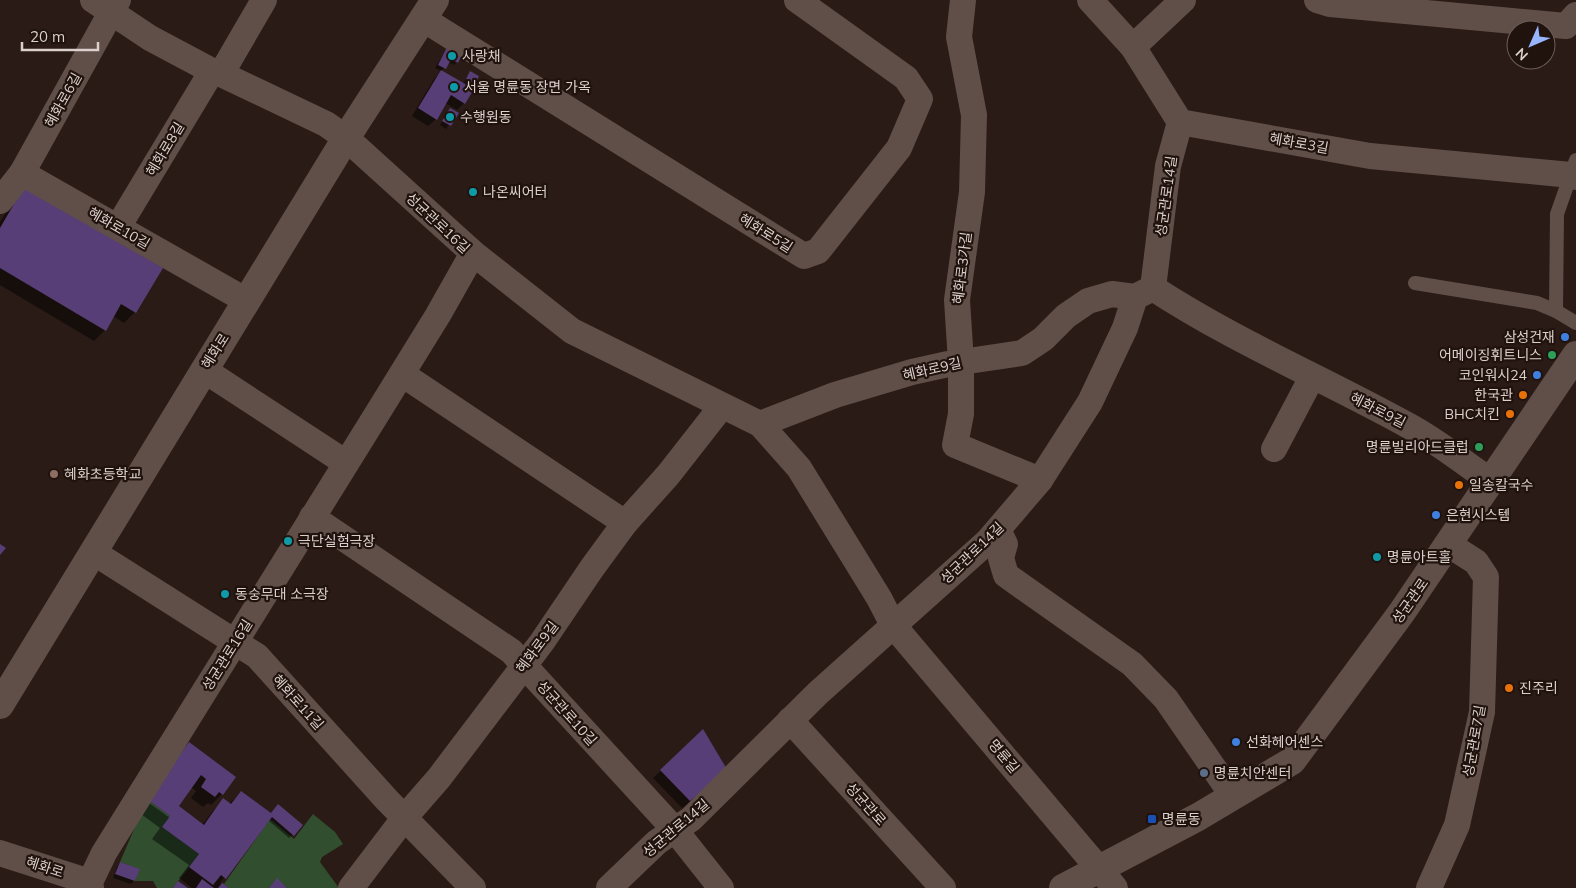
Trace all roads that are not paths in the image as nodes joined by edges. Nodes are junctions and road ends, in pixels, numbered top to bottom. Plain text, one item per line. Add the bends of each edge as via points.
1 (264, 0) edge
2 (797, 0) edge
3 (963, 0) edge
4 (1090, 0) edge
5 (1182, 0) edge
6 (1326, 1) edge
7 (108, 4) edge
8 (429, 10) edge
9 (1576, 15) edge
10 (1133, 47) junction
11 (216, 72) junction
12 (1180, 122) junction
13 (346, 138) junction
14 (1574, 171) edge
15 (22, 173) junction
16 (0, 201) edge
17 (118, 228) junction
18 (473, 253) junction
19 (1415, 283) dead end
20 (1144, 293) junction
21 (247, 301) junction
22 (1556, 311) junction
23 (1576, 323) edge
24 (1576, 355) edge
25 (961, 362) junction
26 (204, 370) junction
27 (402, 374) junction
28 (1312, 376) junction
29 (722, 406) junction
30 (760, 424) junction
31 (1274, 449) dead end
32 (346, 463) junction
33 (1040, 480) junction
34 (1491, 481) junction
35 (312, 517) junction
36 (625, 523) junction
37 (998, 530) junction
38 (1448, 544) junction
39 (93, 552) junction
40 (893, 625) junction
41 (236, 642) junction
42 (524, 665) junction
43 (3, 693) edge
44 (790, 720) junction
45 (1234, 796) junction
46 (405, 817) junction
47 (675, 830) junction
48 (0, 853) edge
49 (1108, 879) edge
50 (91, 885) edge
51 (351, 888) edge
52 (473, 888) edge
53 (609, 888) edge
54 (721, 888) edge
55 (943, 888) edge
56 (1063, 888) edge
57 (1429, 888) edge

1 - 11 street, 혜화로8길
2 - 8 street, 혜화로5길 via 906,78 920,99 899,148 818,251 804,256
3 - 25 street, 혜화로3가길 via 959,37 974,116 972,192 957,300
4 - 10 street
5 - 10 street
6 - 9 street via 1566,26
7 - 11 street via 150,38
7 - 15 street, 혜화로6길
8 - 13 street, 혜화로
10 - 12 street
11 - 13 street via 326,124
11 - 17 street, 혜화로8길
12 - 14 street, 혜화로3길 via 1370,156
12 - 20 street, 성균관로14길 via 1168,166
13 - 18 street, 성균관로16길
13 - 21 street, 혜화로
14 - 22 lane, 혜화로3길 via 1557,214
15 - 16 street
15 - 17 street, 혜화로10길
17 - 21 street, 혜화로10길
18 - 27 street, 성균관로16길
18 - 29 street via 572,331
19 - 22 lane via 1537,303
20 - 25 street, 혜화로9길 via 1112,294 1088,301 1022,353
20 - 28 street, 혜화로9길
20 - 33 street, 성균관로14길 via 1090,402
21 - 26 street, 혜화로
22 - 23 lane
24 - 34 street, 성균관로
25 - 30 street, 혜화로9길 via 912,372 834,395
25 - 33 street, 혜화로3가길 via 961,414 955,445
26 - 32 street
26 - 39 street, 혜화로
27 - 32 street, 성균관로16길
27 - 36 street
28 - 31 street
28 - 34 street, 혜화로9길 via 1410,426
29 - 30 street
29 - 36 street, 혜화로9길
30 - 40 street, 명륜길 via 799,468
32 - 35 street, 성균관로16길
33 - 37 street, 성균관로14길
34 - 38 street, 성균관로
35 - 41 street, 성균관로16길
35 - 42 street, 성균관로10길 via 512,651
36 - 42 street, 혜화로9길
37 - 40 street, 성균관로14길
37 - 45 street via 1005,544 1001,558 1006,575 1132,664 1166,699
38 - 45 street, 성균관로 via 1292,761
38 - 57 street, 성균관로7길 via 1476,562 1486,577 1482,712 1457,825
39 - 41 street, 혜화로11길
39 - 43 street, 혜화로
40 - 44 street, 성균관로14길
40 - 49 street, 명륜길
41 - 46 street, 혜화로11길 via 257,656
41 - 50 street, 성균관로16길 via 104,853
42 - 46 street, 혜화로9길 via 439,778
42 - 47 street, 성균관로10길
44 - 47 street, 성균관로14길
44 - 55 street, 성균관로
45 - 49 street, 성균관로
46 - 51 street, 혜화로9길
46 - 52 street, 혜화로11길
47 - 53 street, 성균관로14길 via 657,842
47 - 54 street, 성균관로10길
48 - 50 street, 혜화로
49 - 56 street, 성균관로

